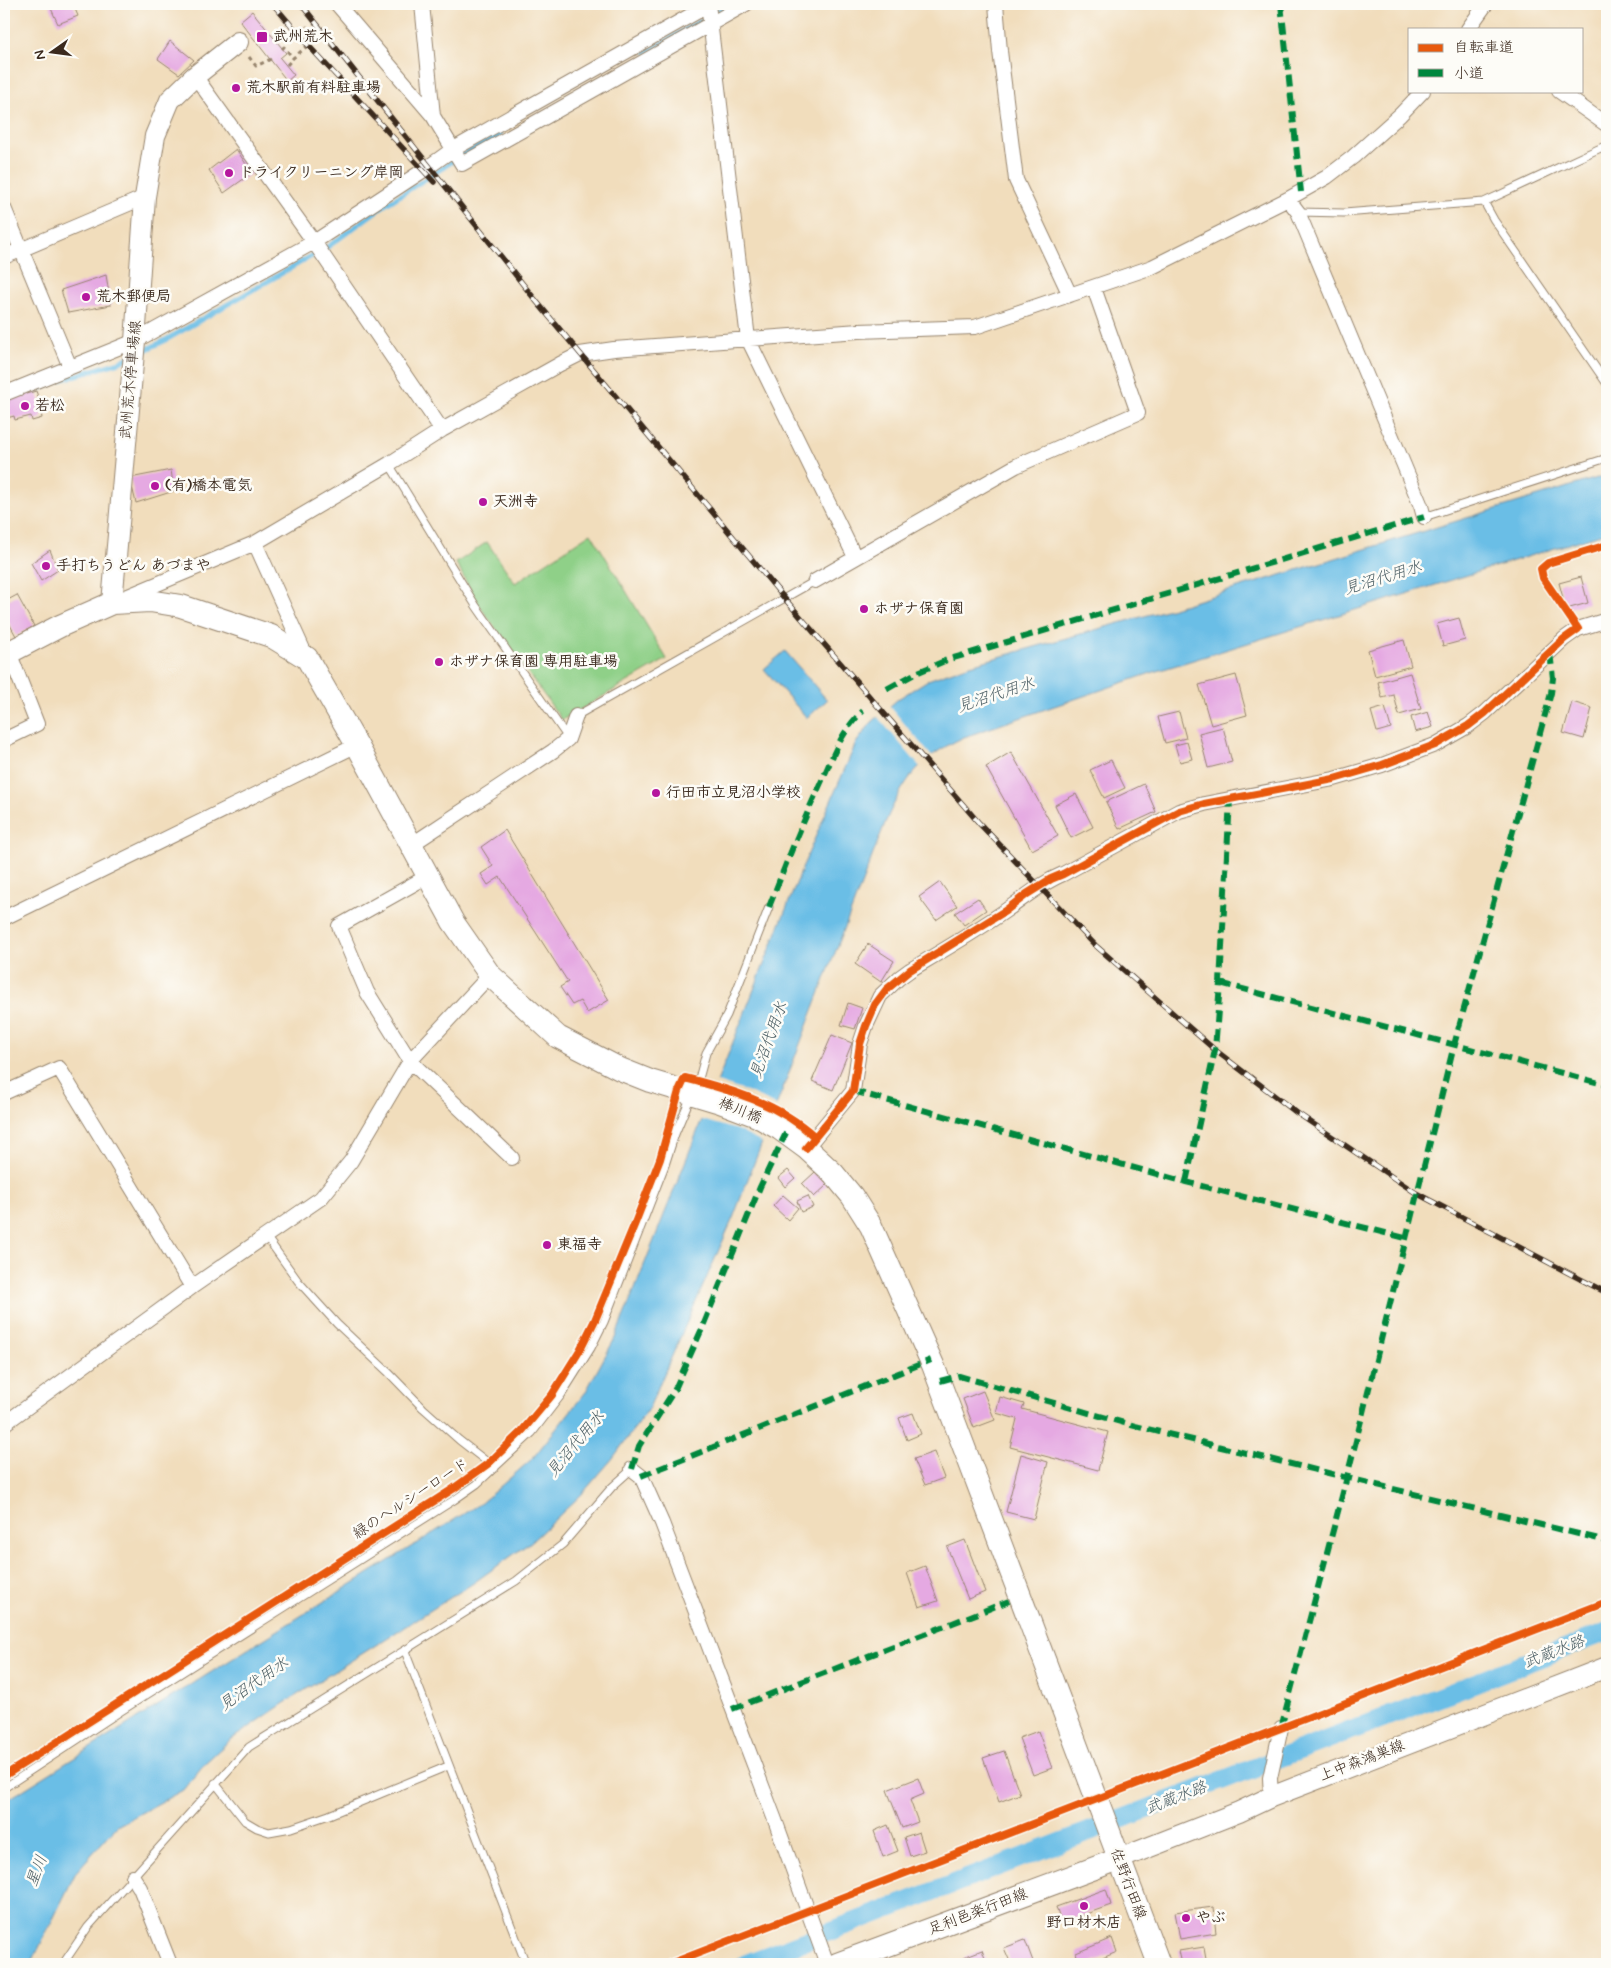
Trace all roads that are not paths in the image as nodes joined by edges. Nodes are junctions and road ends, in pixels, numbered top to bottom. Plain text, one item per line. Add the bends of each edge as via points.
1 (337, 4) edge
2 (422, 4) edge
3 (746, 4) edge
4 (996, 4) edge
5 (1486, 4) edge
6 (708, 5) edge
7 (710, 23) junction
8 (1469, 28) edge
9 (238, 42) road end
10 (195, 76) junction
11 (1422, 92) edge
12 (1559, 92) edge
13 (433, 116) junction
14 (1607, 125) edge
15 (1607, 145) edge
16 (452, 150) junction
17 (145, 197) junction
18 (1288, 199) junction
19 (1484, 202) junction
20 (4, 208) edge
21 (1298, 212) junction
22 (314, 242) junction
23 (21, 249) junction
24 (4, 257) edge
25 (1094, 288) junction
26 (1070, 295) junction
27 (748, 340) junction
28 (135, 341) junction
29 (70, 367) junction
30 (1607, 384) edge
31 (4, 394) edge
32 (442, 430) junction
33 (1607, 458) edge
34 (389, 464) junction
35 (1424, 516) joint
36 (255, 543) junction
37 (855, 557) junction
38 (815, 581) joint
39 (112, 603) junction
40 (1607, 620) edge
41 (6, 653) edge
42 (307, 658) junction
43 (576, 716) joint
44 (568, 739) junction
45 (4, 740) edge
46 (358, 745) junction
47 (411, 845) junction
48 (428, 876) junction
49 (769, 907) dead end
50 (4, 918) edge
51 (490, 975) junction
52 (410, 1061) junction
53 (4, 1093) edge
54 (695, 1095) junction
55 (806, 1148) junction
56 (512, 1158) dead end
57 (265, 1235) junction
58 (192, 1287) junction
59 (4, 1424) edge
60 (495, 1468) junction
61 (632, 1469) joint
62 (1607, 1602) edge
63 (405, 1651) junction
64 (1607, 1667) edge
65 (1280, 1731) junction
66 (448, 1766) junction
67 (215, 1783) junction
68 (4, 1788) edge
69 (1270, 1789) junction
70 (1097, 1801) junction
71 (1119, 1859) junction
72 (133, 1877) junction
73 (808, 1914) junction
74 (829, 1961) edge
75 (63, 1964) edge
76 (170, 1964) edge
77 (526, 1964) edge
78 (670, 1964) edge
79 (1159, 1964) edge

1 - 13 street
2 - 13 street
3 - 7 street
4 - 26 street via 1016,180
5 - 8 street
6 - 7 street
6 - 16 street
7 - 16 street via 462,164
7 - 27 street
9 - 10 main road, 武州荒木停車場線
10 - 17 main road, 武州荒木停車場線 via 170,100 155,136
10 - 22 street
11 - 18 street via 1395,121 1353,157 1327,177
12 - 14 street
13 - 16 street
15 - 19 lane
16 - 22 street
17 - 23 street
17 - 28 main road, 武州荒木停車場線
18 - 21 street
18 - 25 street via 1152,267
19 - 21 lane via 1344,213
19 - 30 lane
20 - 23 street
21 - 35 street
22 - 28 street
22 - 32 street
23 - 24 street
23 - 29 street
25 - 26 street
25 - 37 street via 1138,413 1016,466
26 - 27 street via 975,327 859,331
27 - 32 street via 580,354
27 - 37 street
28 - 29 street
28 - 39 main road, 武州荒木停車場線
29 - 31 street
32 - 34 street
33 - 35 lane
34 - 36 street
34 - 44 lane via 476,606
36 - 39 street
36 - 42 street
37 - 38 street
38 - 43 lane
39 - 41 main road
39 - 42 main road via 150,601 181,606 271,636
40 - 55 street via 1578,629 1564,639 1501,699 1452,736 1382,765 1334,779 1209,802 1179,811 1051,879 910,970 880,996 860,1044 853,1091
41 - 45 street via 37,724
42 - 46 main road, 棒川橋
43 - 44 street
44 - 47 street
46 - 47 main road, 棒川橋
46 - 50 street
47 - 48 main road, 棒川橋
48 - 51 main road, 棒川橋 via 453,922
48 - 52 street via 339,926 366,992
49 - 54 lane via 727,1016 706,1053
51 - 52 street
51 - 54 main road, 棒川橋 via 558,1037 620,1069
52 - 56 street
52 - 57 street via 351,1161 321,1198
53 - 58 street via 59,1068
54 - 55 main road, 棒川橋 via 736,1107 780,1129
54 - 60 lane via 591,1348 542,1420
55 - 70 main road, 佐野行田線 via 852,1196 882,1248 936,1373
57 - 58 street
57 - 60 lane via 298,1282 336,1324 422,1408
58 - 59 street
60 - 68 lane via 454,1500 121,1710
61 - 63 lane via 563,1544 516,1581
61 - 73 street via 641,1476 662,1523
62 - 65 lane
63 - 66 lane
63 - 67 lane via 249,1747
64 - 69 main road, 上中森鴻巣線
65 - 69 street
65 - 70 lane
66 - 67 lane via 329,1815 270,1832 245,1821
66 - 77 lane
67 - 72 lane
69 - 71 main road, 上中森鴻巣線 via 1239,1812
70 - 71 main road, 佐野行田線
70 - 73 lane
71 - 74 main road, 足利邑楽行田線
71 - 79 main road, 佐野行田線
72 - 75 lane via 88,1927
72 - 76 street
73 - 74 street
73 - 78 lane

